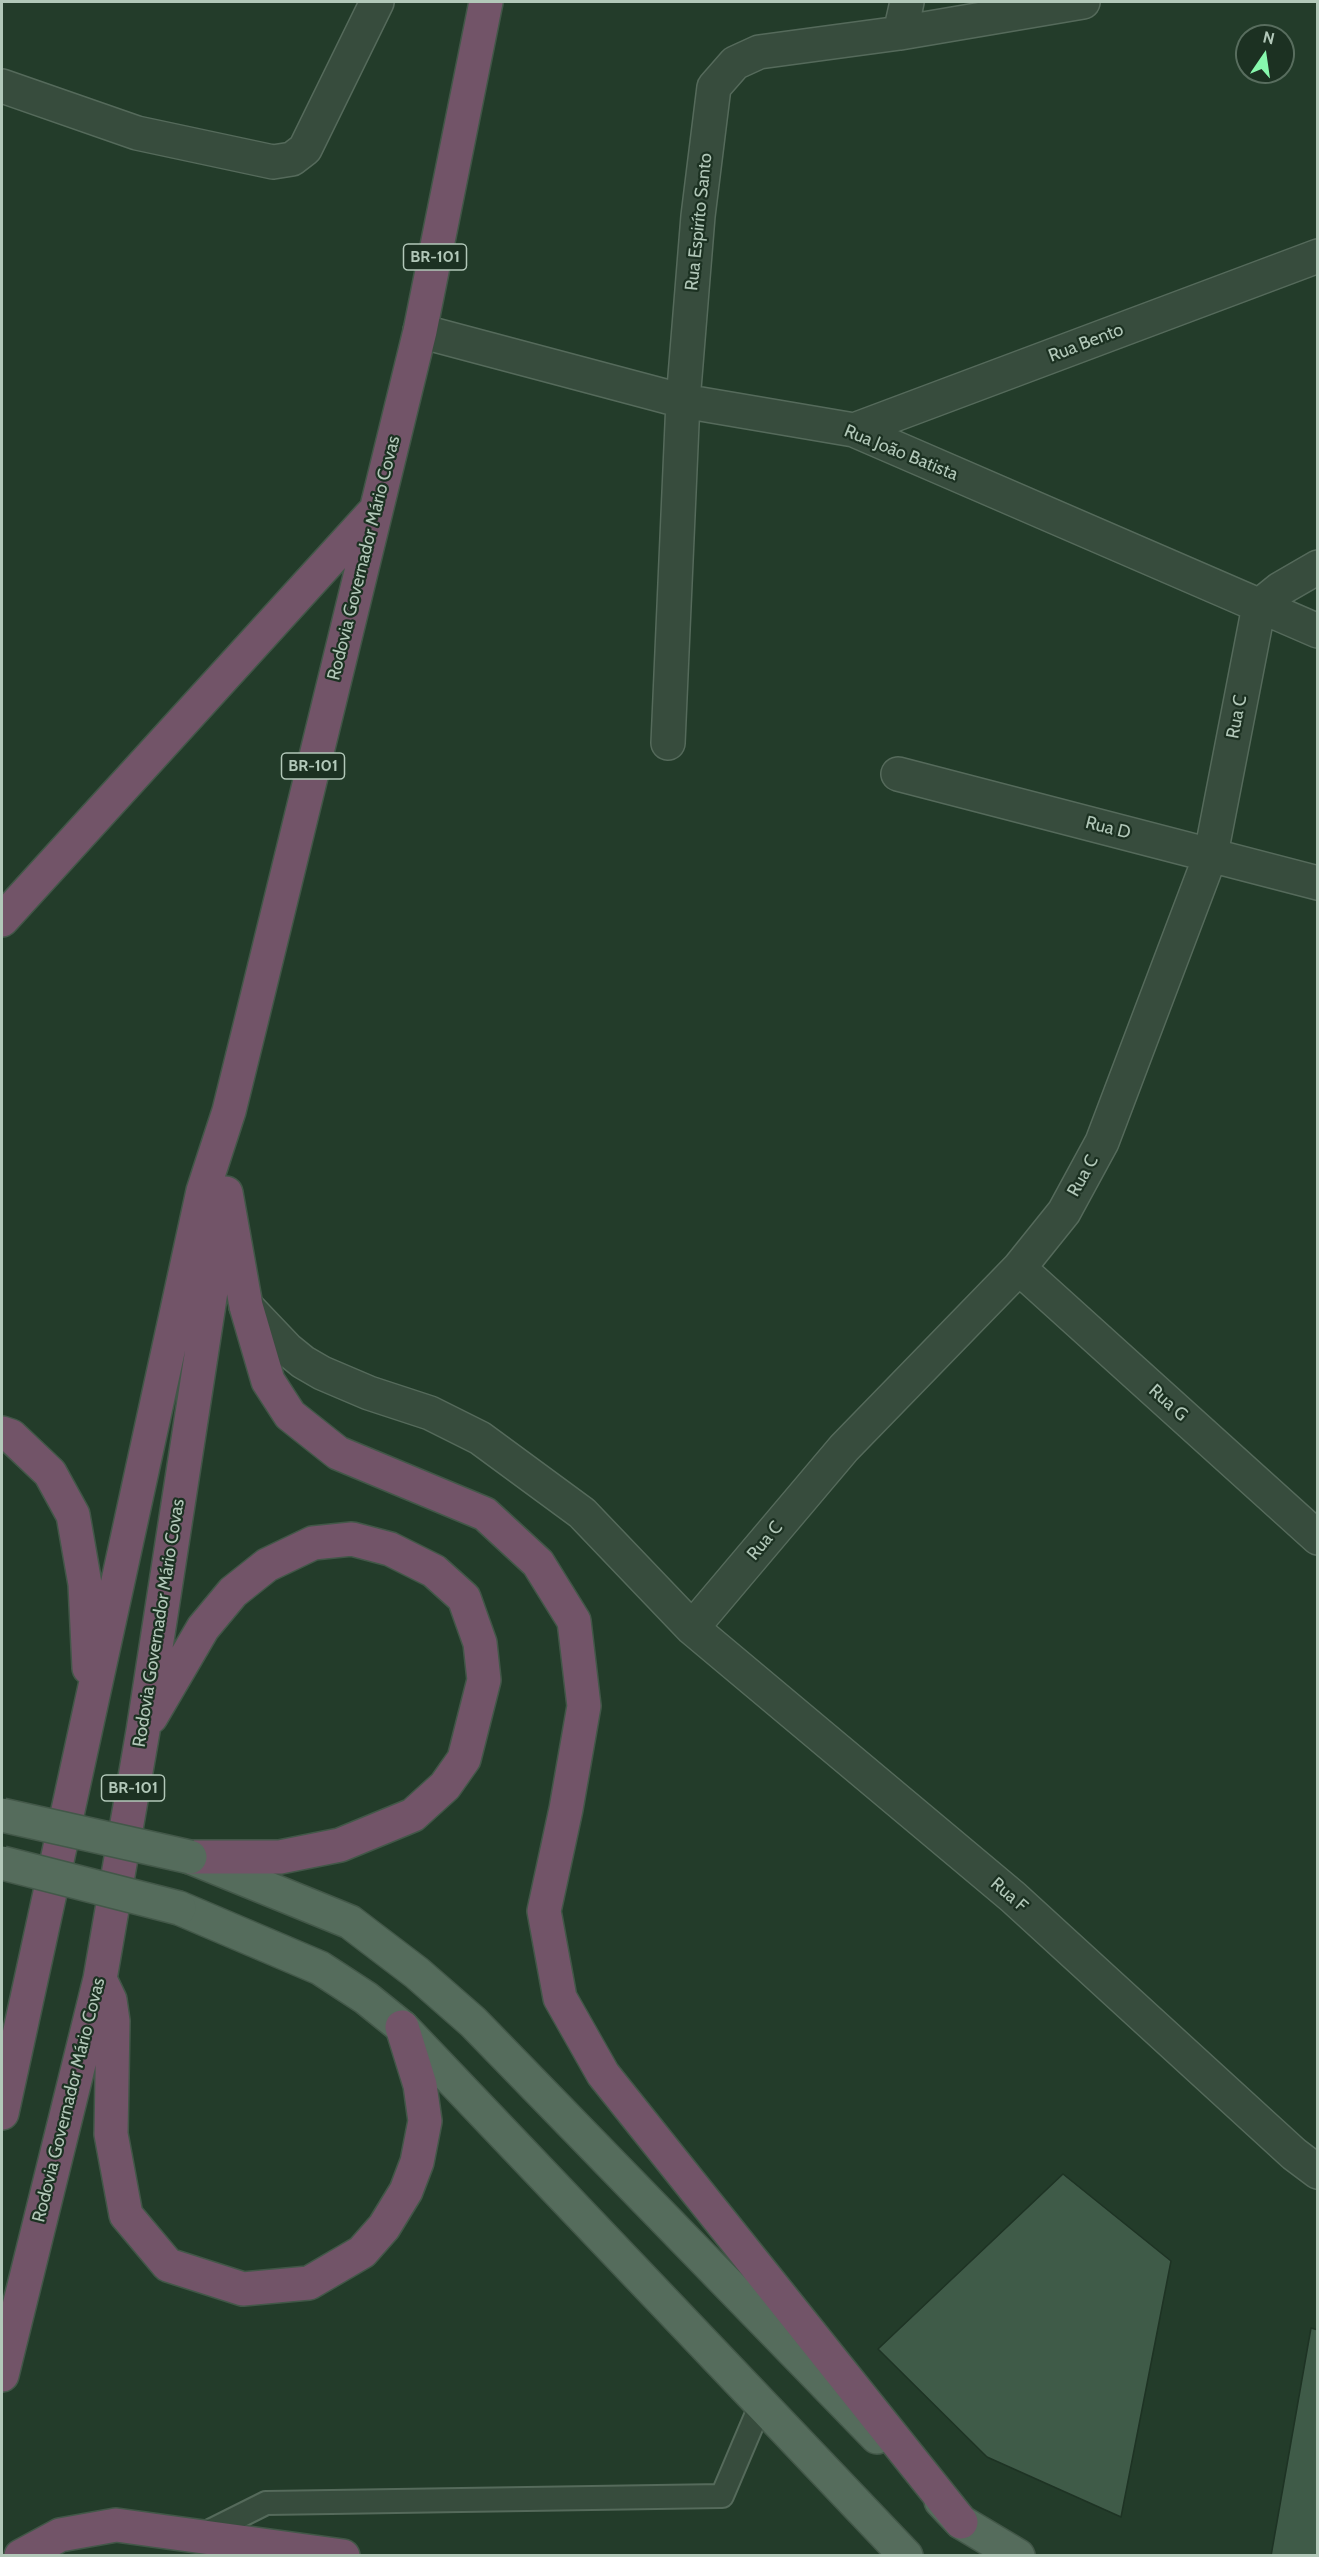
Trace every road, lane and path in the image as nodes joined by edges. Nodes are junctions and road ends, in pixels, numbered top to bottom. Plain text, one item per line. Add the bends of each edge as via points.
1 (376, 2) edge
2 (486, 2) edge
3 (1083, 2) edge
4 (903, 17) edge
5 (2, 86) edge
6 (1317, 256) edge
7 (420, 331) junction
8 (683, 401) junction
9 (854, 430) junction
10 (375, 511) junction
11 (1317, 567) edge
12 (1259, 606) junction
13 (1317, 630) edge
14 (668, 743) dead end
15 (898, 774) dead end
16 (1210, 855) junction
17 (1317, 883) edge
18 (2, 920) edge
19 (229, 1111) junction
20 (226, 1193) junction
21 (1019, 1268) junction
22 (246, 1306) junction
23 (2, 1433) edge
24 (1314, 1529) edge
25 (692, 1628) junction
26 (91, 1715) junction
27 (143, 1731) junction
28 (2, 1815) edge
29 (190, 1857) junction
30 (2, 1863) edge
31 (31, 1971) junction
32 (100, 1979) junction
33 (402, 2027) junction
34 (2, 2038) edge
35 (2, 2113) edge
36 (1317, 2172) edge
37 (2, 2375) edge
38 (761, 2404) junction
39 (961, 2522) junction
40 (200, 2536) junction
41 (21, 2556) edge
42 (343, 2556) edge
43 (906, 2556) edge
44 (1018, 2556) edge

1 - 5 street via 305,149 292,159 273,162 137,133
2 - 7 highway, Rodovia Governador Mário Covas / BR-101
3 - 4 street, Rua Espiríto Santo
4 - 8 street, Rua Espiríto Santo via 759,52 735,63 714,87 698,216
6 - 9 street, Rua Bento
7 - 8 street, Rua João Batista
7 - 10 highway, Rodovia Governador Mário Covas / BR-101
8 - 9 street, Rua João Batista
8 - 14 street, Rua Espiríto Santo
9 - 12 street, Rua João Batista
10 - 18 highway
10 - 19 highway, Rodovia Governador Mário Covas / BR-101
11 - 12 street
12 - 13 street, Rua João Batista
12 - 16 street, Rua C
15 - 16 street, Rua D
16 - 17 street, Rua D
16 - 21 street, Rua C via 1102,1142 1064,1212
19 - 20 highway, Rodovia Governador Mário Covas / BR-101
19 - 26 highway, Rodovia Governador Mário Covas / BR-101 via 203,1191
20 - 22 highway
20 - 27 highway, Rodovia Governador Mário Covas / BR-101
21 - 24 street, Rua G
21 - 25 street, Rua C via 844,1448
22 - 25 street, Rua F via 287,1349 322,1373 430,1413 480,1438 582,1513
22 - 39 highway via 268,1381 290,1415 338,1452 485,1514 538,1563 574,1621 584,1706 544,1911 560,1998 603,2074
23 - 26 highway via 11,1436 50,1473 73,1515 85,1584
25 - 36 street, Rua F via 1013,1897
26 - 31 highway, Rodovia Governador Mário Covas / BR-101
27 - 29 highway via 203,1628 232,1592 267,1565 313,1543 352,1539 390,1549 434,1571 464,1598 480,1643 484,1680 464,1759 445,1786 413,1815 340,1845 280,1857
27 - 32 highway, Rodovia Governador Mário Covas / BR-101
28 - 29 main road, bridge
29 - 39 main road via 350,1922 417,1974 472,2022
30 - 33 main road, bridge via 179,1908 320,1968
31 - 34 highway
31 - 35 highway, Rodovia Governador Mário Covas / BR-101
32 - 33 highway via 110,2000 113,2021 111,2134 126,2215 168,2265 243,2289 309,2283 362,2252 384,2227 406,2191 417,2162 425,2121 420,2085
32 - 37 highway, Rodovia Governador Mário Covas / BR-101
33 - 38 main road
38 - 40 lane via 722,2496 266,2503
38 - 43 main road
39 - 44 main road
40 - 41 highway via 116,2525 60,2535
40 - 42 highway

